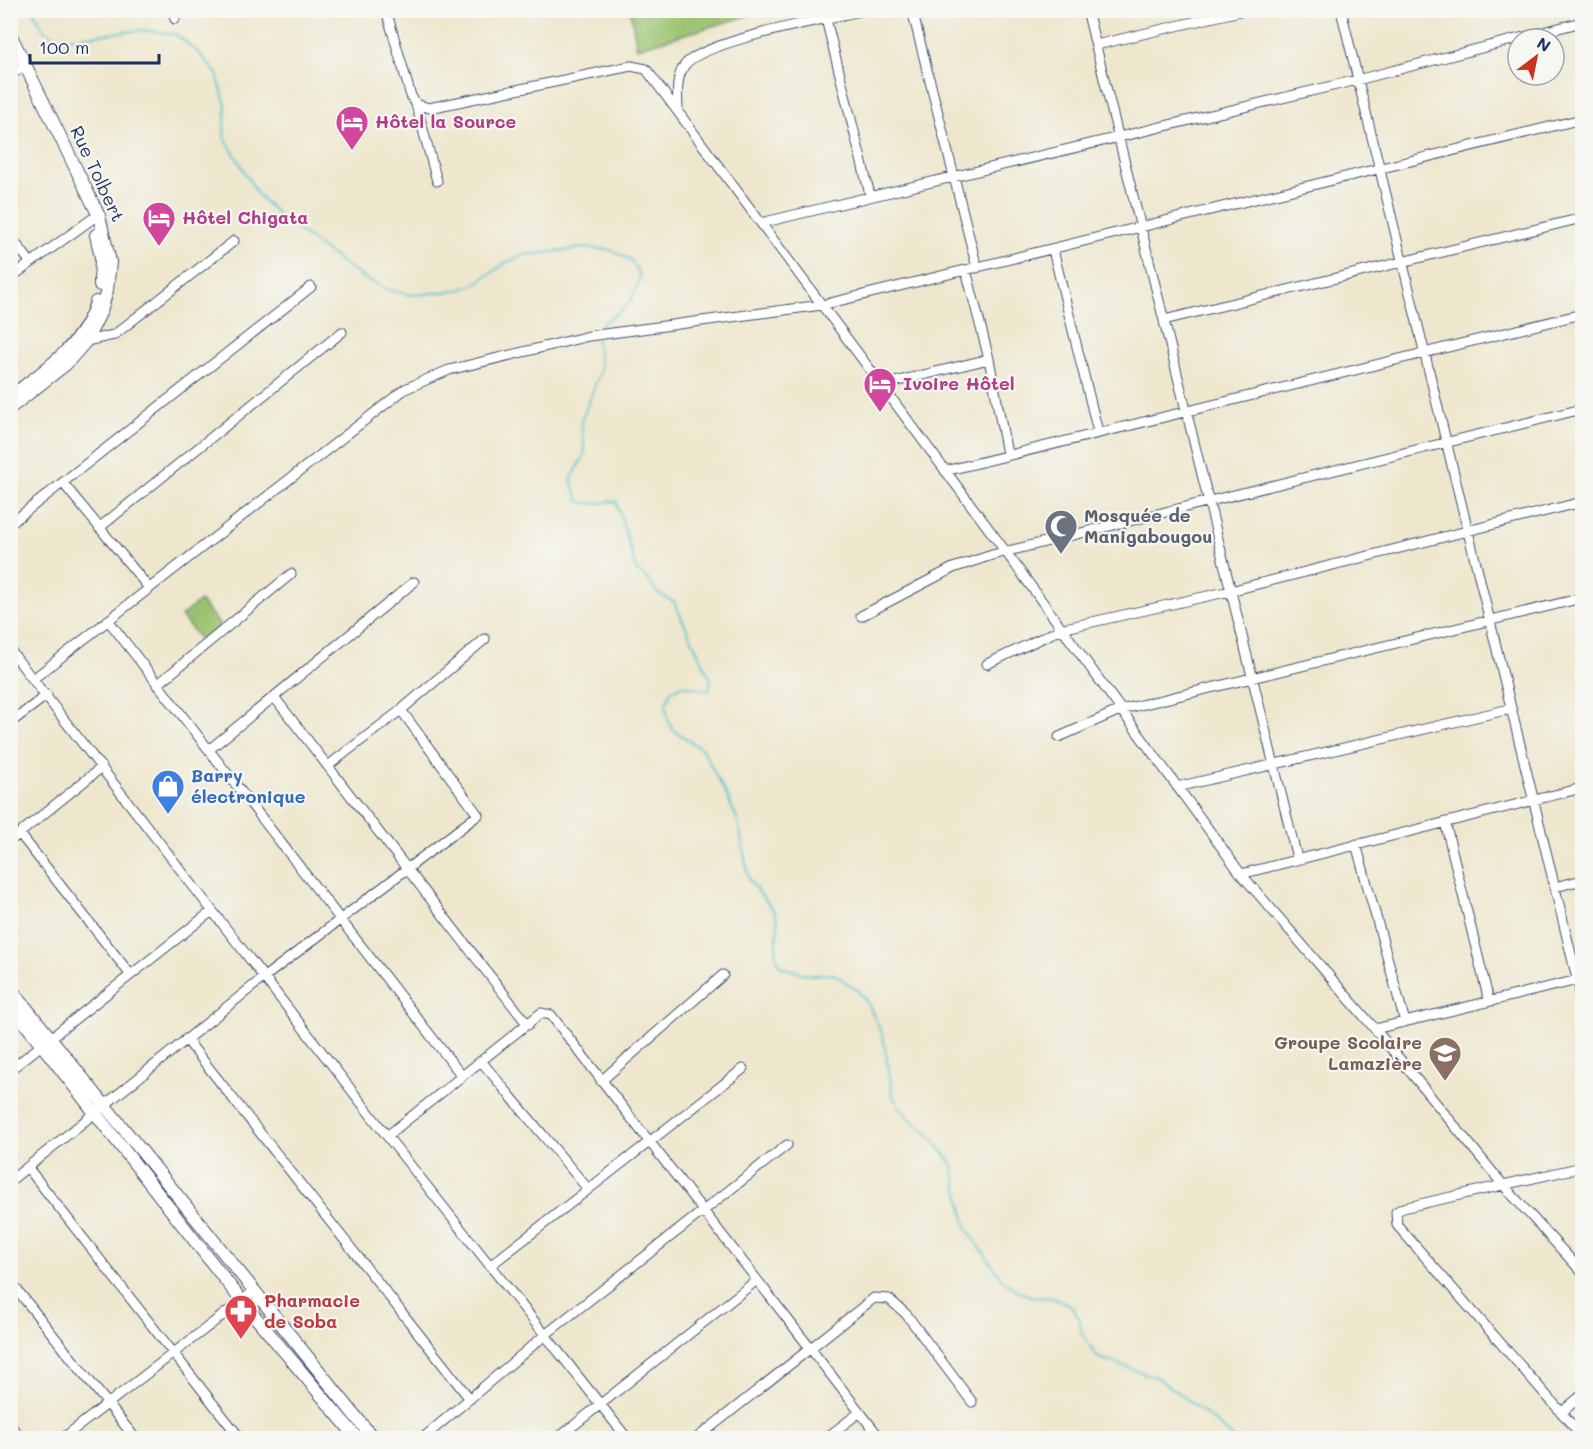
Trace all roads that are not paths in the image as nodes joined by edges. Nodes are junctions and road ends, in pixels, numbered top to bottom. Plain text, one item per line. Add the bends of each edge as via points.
1 (386, 10) edge
2 (865, 10) edge
3 (912, 10) edge
4 (1088, 10) edge
5 (1244, 10) edge
6 (1341, 10) edge
7 (826, 19) junction
8 (1582, 22) edge
9 (10, 34) edge
10 (1096, 45) junction
11 (10, 52) edge
12 (15, 72) edge
13 (1357, 80) junction
14 (416, 104) junction
15 (678, 112) junction
16 (1582, 119) edge
17 (1118, 136) junction
18 (1378, 170) junction
19 (955, 175) junction
20 (437, 181) dead end
21 (870, 195) junction
22 (1582, 218) edge
23 (92, 219) junction
24 (762, 223) junction
25 (1142, 229) junction
26 (10, 236) edge
27 (234, 241) dead end
28 (1053, 250) junction
29 (1403, 261) junction
30 (31, 263) junction
31 (977, 268) junction
32 (966, 270) junction
33 (10, 278) edge
34 (311, 287) dead end
35 (822, 305) junction
36 (1582, 314) edge
37 (1164, 320) junction
38 (342, 332) dead end
39 (86, 341) junction
40 (1425, 352) junction
41 (989, 359) junction
42 (882, 385) junction
43 (10, 397) edge
44 (10, 408) edge
45 (1582, 409) edge
46 (1186, 411) junction
47 (1098, 432) junction
48 (1447, 443) junction
49 (1006, 454) junction
50 (945, 471) junction
51 (63, 483) junction
52 (1209, 502) junction
53 (1582, 502) edge
54 (10, 524) edge
55 (99, 528) junction
56 (1468, 532) junction
57 (1006, 552) junction
58 (291, 574) dead end
59 (414, 582) dead end
60 (148, 588) junction
61 (1230, 591) junction
62 (1582, 598) edge
63 (861, 616) dead end
64 (108, 620) junction
65 (1490, 621) junction
66 (1061, 629) junction
67 (485, 639) dead end
68 (10, 650) edge
69 (987, 664) dead end
70 (1253, 678) junction
71 (33, 679) junction
72 (157, 685) junction
73 (46, 694) junction
74 (275, 698) junction
75 (1509, 709) junction
76 (401, 710) junction
77 (1120, 710) junction
78 (10, 723) edge
79 (1059, 737) dead end
80 (210, 749) junction
81 (329, 765) junction
82 (1274, 766) junction
83 (102, 767) junction
84 (1177, 787) junction
85 (1582, 788) edge
86 (1534, 800) junction
87 (1445, 822) junction
88 (20, 834) junction
89 (10, 841) edge
90 (1356, 844) junction
91 (1297, 858) junction
92 (407, 867) junction
93 (1241, 874) junction
94 (1582, 880) edge
95 (1555, 887) junction
96 (212, 911) junction
97 (341, 919) junction
98 (130, 974) junction
99 (723, 975) dead end
100 (263, 978) junction
101 (1580, 980) edge
102 (10, 988) edge
103 (1582, 999) edge
104 (1489, 1001) junction
105 (10, 1004) edge
106 (1404, 1022) junction
107 (528, 1025) junction
108 (1375, 1029) junction
109 (186, 1039) junction
110 (47, 1041) junction
111 (481, 1061) junction
112 (743, 1069) dead end
113 (10, 1070) edge
114 (462, 1076) junction
115 (601, 1081) junction
116 (100, 1110) junction
117 (387, 1136) junction
118 (649, 1142) junction
119 (787, 1146) dead end
120 (1582, 1167) edge
121 (28, 1168) junction
122 (10, 1181) edge
123 (1504, 1186) junction
124 (588, 1189) junction
125 (703, 1212) junction
126 (491, 1265) junction
127 (1582, 1272) edge
128 (757, 1280) junction
129 (10, 1281) edge
130 (253, 1292) junction
131 (241, 1300) junction
132 (545, 1335) junction
133 (810, 1349) junction
134 (173, 1352) junction
135 (1582, 1395) edge
136 (470, 1399) junction
137 (972, 1402) dead end
138 (107, 1403) junction
139 (601, 1405) junction
140 (860, 1412) junction
141 (1562, 1412) junction
142 (10, 1425) edge
143 (1582, 1436) edge
144 (21, 1438) edge
145 (63, 1438) edge
146 (135, 1438) edge
147 (240, 1438) edge
148 (357, 1438) edge
149 (373, 1438) edge
150 (423, 1438) edge
151 (558, 1438) edge
152 (627, 1438) edge
153 (697, 1438) edge
154 (826, 1438) edge
155 (880, 1438) edge

1 - 14 street
2 - 7 street
3 - 19 street
4 - 10 street
5 - 10 street
6 - 13 street
7 - 15 street via 723,44 695,56 678,80
7 - 21 street
8 - 13 street
9 - 39 street, Rue Tolbert via 99,216 108,248 107,290
10 - 17 street
11 - 12 street, Rue Tolbert
12 - 23 street, Rue Tolbert
13 - 17 street
13 - 18 street
14 - 15 street via 429,108 641,66
14 - 20 street
15 - 24 street
16 - 18 street
17 - 19 street
17 - 25 street
18 - 25 street
18 - 29 street
19 - 21 street
19 - 31 street
21 - 24 street
22 - 29 street
23 - 30 street
23 - 43 street, Rue Tolbert via 102,274 95,308 80,335 60,358
24 - 35 street
25 - 28 street
25 - 37 street
26 - 30 street
27 - 39 street via 114,335
28 - 31 street
28 - 47 street
29 - 37 street
29 - 40 street
30 - 33 street
31 - 32 street
32 - 35 street
32 - 41 street
34 - 51 street
35 - 42 street
35 - 60 street via 589,336 448,370 405,390
36 - 40 street
37 - 46 street
38 - 55 street
39 - 44 street, Rue Tolbert via 66,364
40 - 46 street
40 - 48 street
41 - 42 street
41 - 49 street
42 - 50 street
45 - 48 street
46 - 47 street
46 - 52 street
47 - 49 street
48 - 52 street
48 - 56 street
49 - 50 street
50 - 57 street
51 - 54 street
51 - 55 street
52 - 57 street
52 - 61 street
53 - 56 street
55 - 60 street
56 - 61 street
56 - 65 street
57 - 63 street via 952,568
57 - 66 street
58 - 72 street
59 - 74 street
60 - 64 street
61 - 66 street
61 - 70 street
62 - 65 street
64 - 71 street
64 - 72 street
65 - 70 street
65 - 75 street
66 - 69 street
66 - 77 street
67 - 76 street
68 - 71 street
70 - 77 street
70 - 82 street
71 - 73 street
72 - 80 street
73 - 78 street
73 - 83 street
74 - 80 street
74 - 81 street
75 - 82 street
75 - 86 street
76 - 81 street
76 - 92 street via 478,815
77 - 79 street
77 - 84 street
80 - 97 street
81 - 92 street
82 - 84 street
82 - 91 street
83 - 88 street
83 - 96 street
84 - 93 street
85 - 86 street
86 - 87 street
86 - 95 street
87 - 90 street
87 - 104 street
88 - 89 street
88 - 98 street
90 - 91 street
90 - 106 street
91 - 93 street
92 - 97 street
92 - 107 street
93 - 108 street
94 - 95 street
95 - 101 street
96 - 98 street
96 - 100 street
97 - 100 street
97 - 114 street
98 - 110 street
99 - 115 street
100 - 109 street
100 - 117 street
101 - 103 street
101 - 104 street
102 - 110 street
104 - 106 street
105 - 110 street
106 - 108 street
107 - 111 street
107 - 115 street via 541,1013 551,1015
108 - 123 street
109 - 116 street
109 - 136 street
110 - 113 street
110 - 116 street
111 - 114 street
111 - 124 street
112 - 118 street
114 - 117 street
115 - 118 street
116 - 121 street
116 - 130 street
116 - 131 street
117 - 126 street
118 - 124 street
118 - 125 street
119 - 125 street
120 - 123 street
121 - 122 street
121 - 134 street
123 - 127 street
123 - 141 street via 1403,1208 1395,1218
124 - 126 street
125 - 128 street
125 - 132 street
126 - 132 street
128 - 133 street
128 - 139 street
129 - 138 street
130 - 131 street
130 - 149 street
131 - 134 street
131 - 148 street
132 - 136 street
132 - 139 street
133 - 137 street via 874,1298 889,1299 906,1314
133 - 140 street
133 - 153 street
134 - 138 street
134 - 147 street
135 - 141 street
136 - 150 street
138 - 145 street
138 - 146 street
139 - 151 street
139 - 152 street
140 - 154 street
140 - 155 street
141 - 143 street
142 - 144 street

